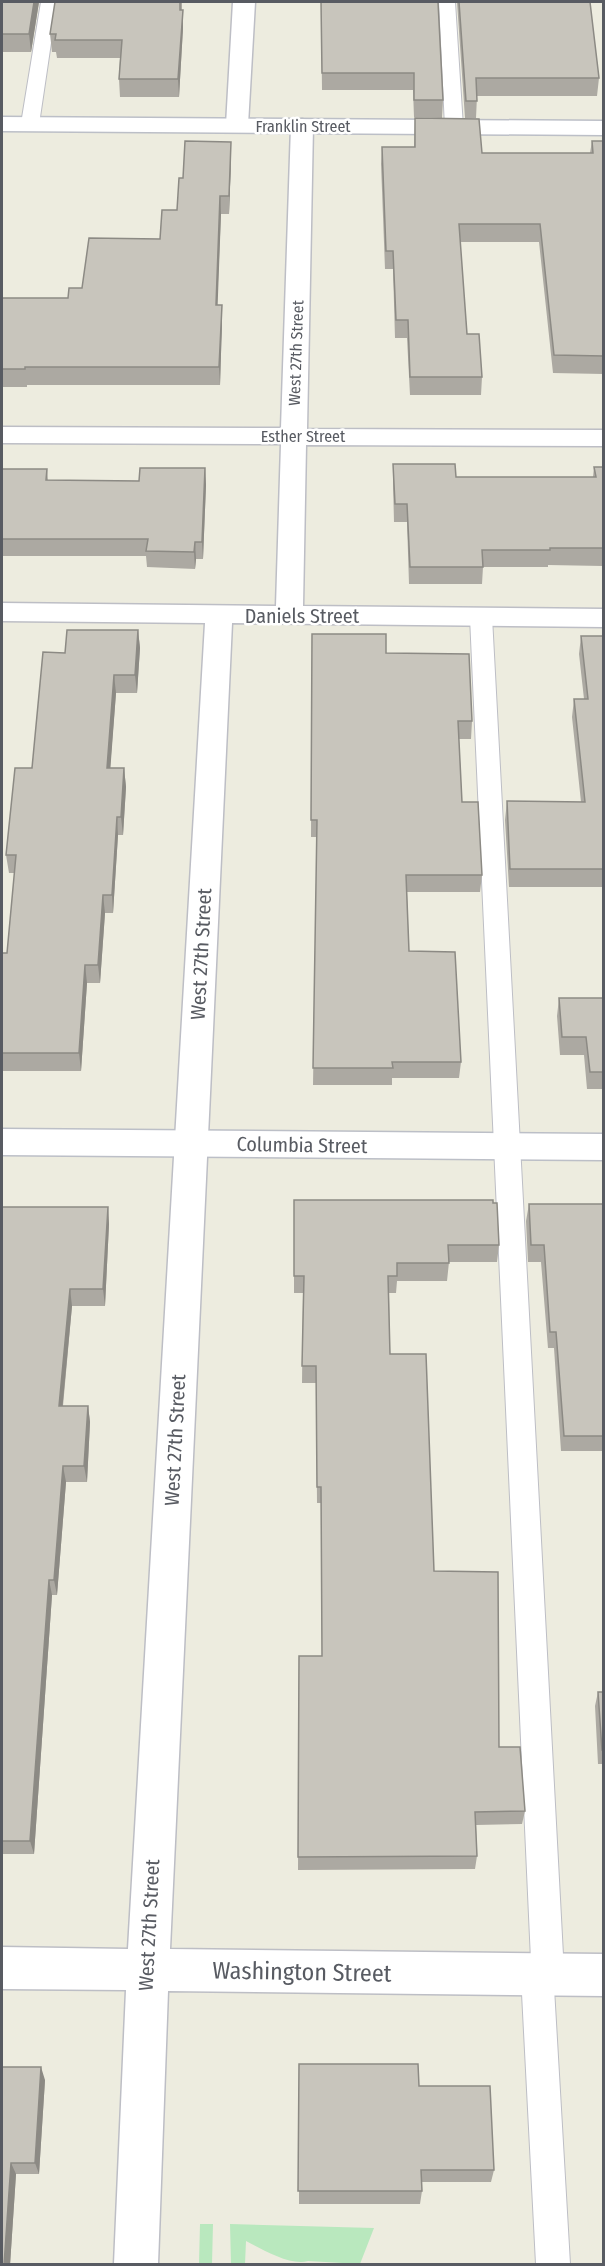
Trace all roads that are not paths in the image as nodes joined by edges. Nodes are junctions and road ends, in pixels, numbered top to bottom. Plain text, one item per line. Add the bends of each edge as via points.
1 (49, 2) edge
2 (244, 2) edge
3 (447, 2) edge
4 (2, 124) edge
5 (30, 124) junction
6 (237, 125) junction
7 (302, 126) junction
8 (454, 127) junction
9 (603, 128) edge
10 (2, 435) edge
11 (293, 436) junction
12 (603, 438) edge
13 (2, 612) edge
14 (219, 615) junction
15 (289, 615) junction
16 (481, 617) junction
17 (603, 618) edge
18 (2, 1142) edge
19 (191, 1144) junction
20 (507, 1147) junction
21 (603, 1147) edge
22 (2, 1968) edge
23 (147, 1970) junction
24 (543, 1974) junction
25 (603, 1975) edge
26 (136, 2265) edge
27 (553, 2265) edge

1 - 5 lane
2 - 6 street
3 - 8 lane
4 - 5 street, Franklin Street
5 - 6 street, Franklin Street
6 - 7 street, Franklin Street
7 - 8 street, Franklin Street
7 - 11 street, West 27th Street
8 - 9 street, Franklin Street
10 - 11 street, Esther Street
11 - 12 street, Esther Street
11 - 15 street, West 27th Street
13 - 14 street, Daniels Street
14 - 15 street, Daniels Street
14 - 19 street, West 27th Street
15 - 16 street, Daniels Street
16 - 17 street, Daniels Street
16 - 20 lane
18 - 19 street, Columbia Street
19 - 20 street, Columbia Street
19 - 23 street, West 27th Street
20 - 21 street, Columbia Street
20 - 24 lane
22 - 23 street, Washington Street
23 - 24 street, Washington Street
23 - 26 street, West 27th Street
24 - 25 street, Washington Street
24 - 27 lane

